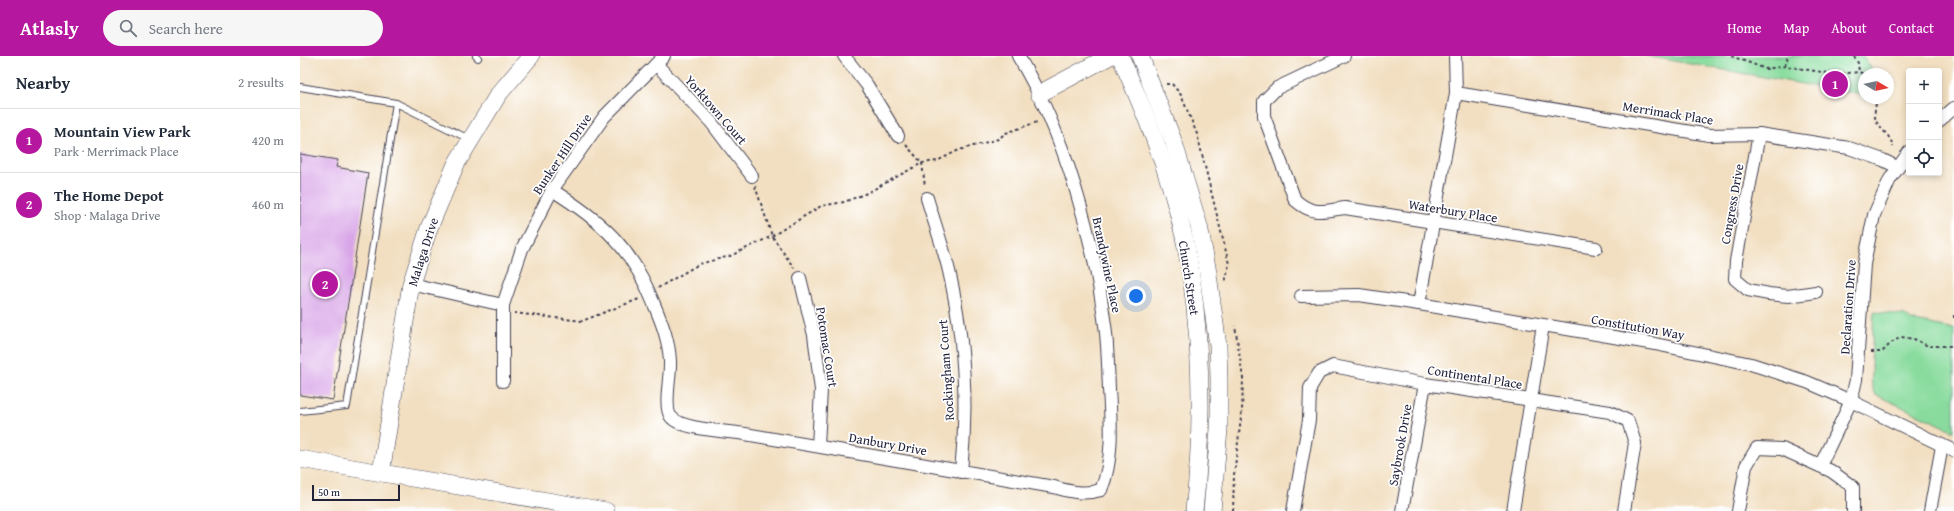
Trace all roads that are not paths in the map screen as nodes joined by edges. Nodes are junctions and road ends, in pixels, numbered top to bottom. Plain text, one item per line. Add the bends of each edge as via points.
1 (531, 56) edge
2 (844, 56) edge
3 (1018, 56) edge
4 (1110, 56) edge
5 (1120, 56) edge
6 (1140, 56) edge
7 (1344, 56) edge
8 (1455, 56) edge
9 (660, 60) edge
10 (300, 87) edge
11 (1456, 93) junction
12 (1039, 94) junction
13 (396, 103) junction
14 (1954, 108) edge
15 (1942, 118) edge
16 (1759, 134) junction
17 (898, 136) road end
18 (471, 139) junction
19 (1906, 156) edge
20 (1897, 167) junction
21 (752, 176) road end
22 (552, 190) junction
23 (927, 198) road end
24 (1435, 222) junction
25 (1596, 248) dead end
26 (800, 278) road end
27 (411, 284) junction
28 (1816, 292) dead end
29 (1301, 296) dead end
30 (1419, 304) junction
31 (503, 309) junction
32 (1543, 325) junction
33 (504, 381) dead end
34 (1425, 384) junction
35 (1532, 400) junction
36 (1851, 401) junction
37 (300, 411) edge
38 (818, 446) junction
39 (1942, 446) junction
40 (1954, 451) edge
41 (300, 459) edge
42 (1820, 466) junction
43 (961, 472) junction
44 (381, 473) junction
45 (1101, 490) joint
46 (606, 511) edge
47 (1194, 511) edge
48 (1212, 511) edge
49 (1293, 511) edge
50 (1402, 511) edge
51 (1513, 511) edge
52 (1624, 511) edge
53 (1738, 511) edge
54 (1853, 511) edge
55 (1930, 511) edge

1 - 18 main road, Malaga Drive via 498,94
2 - 17 street via 867,85
3 - 12 street, Brandywine Place
4 - 12 main road
5 - 47 main road, Church Street via 1141,103 1162,162 1191,274 1201,385 1200,462
6 - 48 main road, Church Street via 1174,142 1199,226 1207,267 1218,346 1219,379 1219,429
7 - 24 street, Waterbury Place via 1277,88 1264,101 1264,116 1295,200 1305,209 1317,212 1345,208
8 - 11 street
9 - 21 street, Yorktown Court
9 - 22 street, Bunker Hill Drive via 604,117
10 - 13 lane
11 - 16 street, Merrimack Place via 1709,135
11 - 24 street
12 - 45 street, Brandywine Place via 1052,120 1092,249 1106,326 1110,406 1109,451 1108,475
13 - 18 lane
13 - 37 lane via 347,406
14 - 15 street
16 - 20 street, Merrimack Place via 1849,148
16 - 28 street, Congress Drive via 1735,279 1748,290 1762,293 1788,296
18 - 27 main road, Malaga Drive via 456,164 429,228
19 - 20 street, Declaration Drive
20 - 36 street, Declaration Drive via 1874,215 1864,264 1857,366
22 - 31 street, Bunker Hill Drive via 522,249
22 - 38 street, Danbury Drive via 585,210 617,241 646,280 664,328 669,350 667,410 679,424 691,428
23 - 43 street, Rockingham Court via 949,270 961,339 965,437
24 - 25 street, Waterbury Place
24 - 30 street
26 - 38 street, Potomac Court via 814,335 821,390
27 - 31 street
27 - 44 main road, Malaga Drive
29 - 30 street, Constitution Way via 1359,295
30 - 32 street, Constitution Way
31 - 33 street, Bunker Hill Drive
32 - 35 street
32 - 36 street, Constitution Way via 1752,364 1807,382
34 - 35 street, Continental Place
34 - 49 street, Continental Place via 1333,366 1319,373 1310,388 1309,420
34 - 50 street, Saybrook Drive
35 - 51 street
35 - 52 street, Continental Place via 1610,412 1628,421 1635,443
36 - 39 street, Constitution Way
36 - 42 street, Declaration Drive
38 - 43 street, Danbury Drive
39 - 40 street, Constitution Way
39 - 55 street
41 - 44 main road
42 - 53 street via 1782,449 1757,448 1746,466
42 - 54 street via 1853,487
43 - 45 street, Danbury Drive via 1054,487 1078,494
44 - 46 main road

